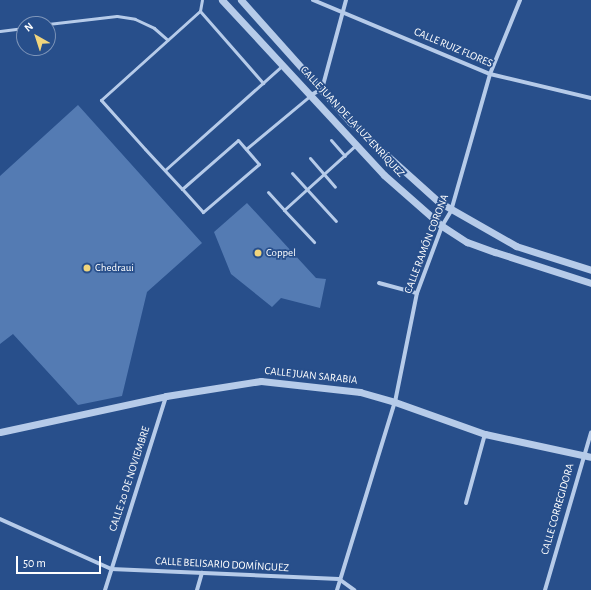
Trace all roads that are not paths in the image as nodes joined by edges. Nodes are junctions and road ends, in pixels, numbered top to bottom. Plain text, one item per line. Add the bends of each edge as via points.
1 (202, 0) edge
2 (222, 0) edge
3 (241, 0) edge
4 (313, 0) edge
5 (346, 0) edge
6 (520, 0) edge
7 (200, 11) junction
8 (343, 11) junction
9 (56, 23) edge
10 (16, 29) edge
11 (0, 31) edge
12 (168, 40) junction
13 (283, 64) junction
14 (490, 74) junction
15 (263, 83) junction
16 (322, 89) junction
17 (311, 95) junction
18 (591, 98) edge
19 (331, 140) dead end
20 (356, 145) junction
21 (246, 149) junction
22 (345, 156) junction
23 (310, 158) dead end
24 (164, 170) junction
25 (292, 173) dead end
26 (324, 174) junction
27 (335, 187) dead end
28 (182, 189) junction
29 (308, 189) junction
30 (268, 192) dead end
31 (284, 210) junction
32 (450, 211) junction
33 (336, 221) dead end
34 (442, 226) junction
35 (314, 242) dead end
36 (591, 270) edge
37 (379, 283) dead end
38 (591, 283) edge
39 (417, 293) junction
40 (166, 396) junction
41 (395, 402) junction
42 (0, 432) edge
43 (591, 432) edge
44 (485, 434) junction
45 (583, 455) junction
46 (591, 457) edge
47 (466, 503) dead end
48 (0, 519) edge
49 (110, 569) junction
50 (202, 572) junction
51 (339, 580) junction
52 (105, 590) edge
53 (197, 590) edge
54 (337, 590) edge
55 (354, 590) edge
56 (545, 590) edge

1 - 7 lane
2 - 13 street, CALLE JUAN DE LA LUZ ENRÍQUEZ
3 - 16 street, CALLE JUAN DE LA LUZ ENRÍQUEZ
4 - 8 street, CALLE RUIZ FLORES
5 - 8 street
6 - 14 street, CALLE RAMÓN CORONA
7 - 12 lane
7 - 15 lane
8 - 14 street, CALLE RUIZ FLORES
8 - 16 street
9 - 12 lane via 118,16 135,19 154,28
10 - 11 lane
12 - 24 lane via 101,100
13 - 15 lane
13 - 17 street, CALLE JUAN DE LA LUZ ENRÍQUEZ
14 - 18 street, CALLE RUIZ FLORES
14 - 32 street, CALLE RAMÓN CORONA
15 - 24 lane
16 - 17 street
16 - 32 street, CALLE JUAN DE LA LUZ ENRÍQUEZ via 378,150
17 - 20 street, CALLE JUAN DE LA LUZ ENRÍQUEZ
17 - 21 lane
19 - 22 lane
20 - 22 lane
20 - 34 street, CALLE JUAN DE LA LUZ ENRÍQUEZ via 384,175
21 - 28 lane via 238,140
21 - 28 lane via 259,164 203,212
22 - 26 lane
23 - 26 lane
24 - 28 lane
25 - 29 lane
26 - 27 lane
26 - 29 lane
29 - 31 lane
29 - 33 lane
30 - 31 lane
31 - 35 lane
32 - 34 street, CALLE RAMÓN CORONA
32 - 36 street, CALLE JUAN DE LA LUZ ENRÍQUEZ via 516,246
34 - 38 street, CALLE JUAN DE LA LUZ ENRÍQUEZ via 467,242
34 - 39 street, CALLE RAMÓN CORONA
37 - 39 street
39 - 41 street, CALLE RAMÓN CORONA
40 - 41 street, CALLE JUAN SARABIA via 261,381 360,392
40 - 42 street, CALLE JUAN SARABIA
40 - 49 street, CALLE 20 DE NOVIEMBRE
41 - 44 street, CALLE JUAN SARABIA
41 - 51 street, CALLE RAMÓN CORONA
43 - 45 street, CALLE CORREGIDORA
44 - 45 street, CALLE JUAN SARABIA
44 - 47 street
45 - 46 street, CALLE JUAN SARABIA
45 - 56 street, CALLE CORREGIDORA
48 - 49 street, CALLE BELISARIO DOMÍNGUEZ
49 - 50 street, CALLE BELISARIO DOMÍNGUEZ
49 - 52 street, CALLE 20 DE NOVIEMBRE
50 - 51 street, CALLE BELISARIO DOMÍNGUEZ
50 - 53 street
51 - 54 street, CALLE RAMÓN CORONA
51 - 55 street

